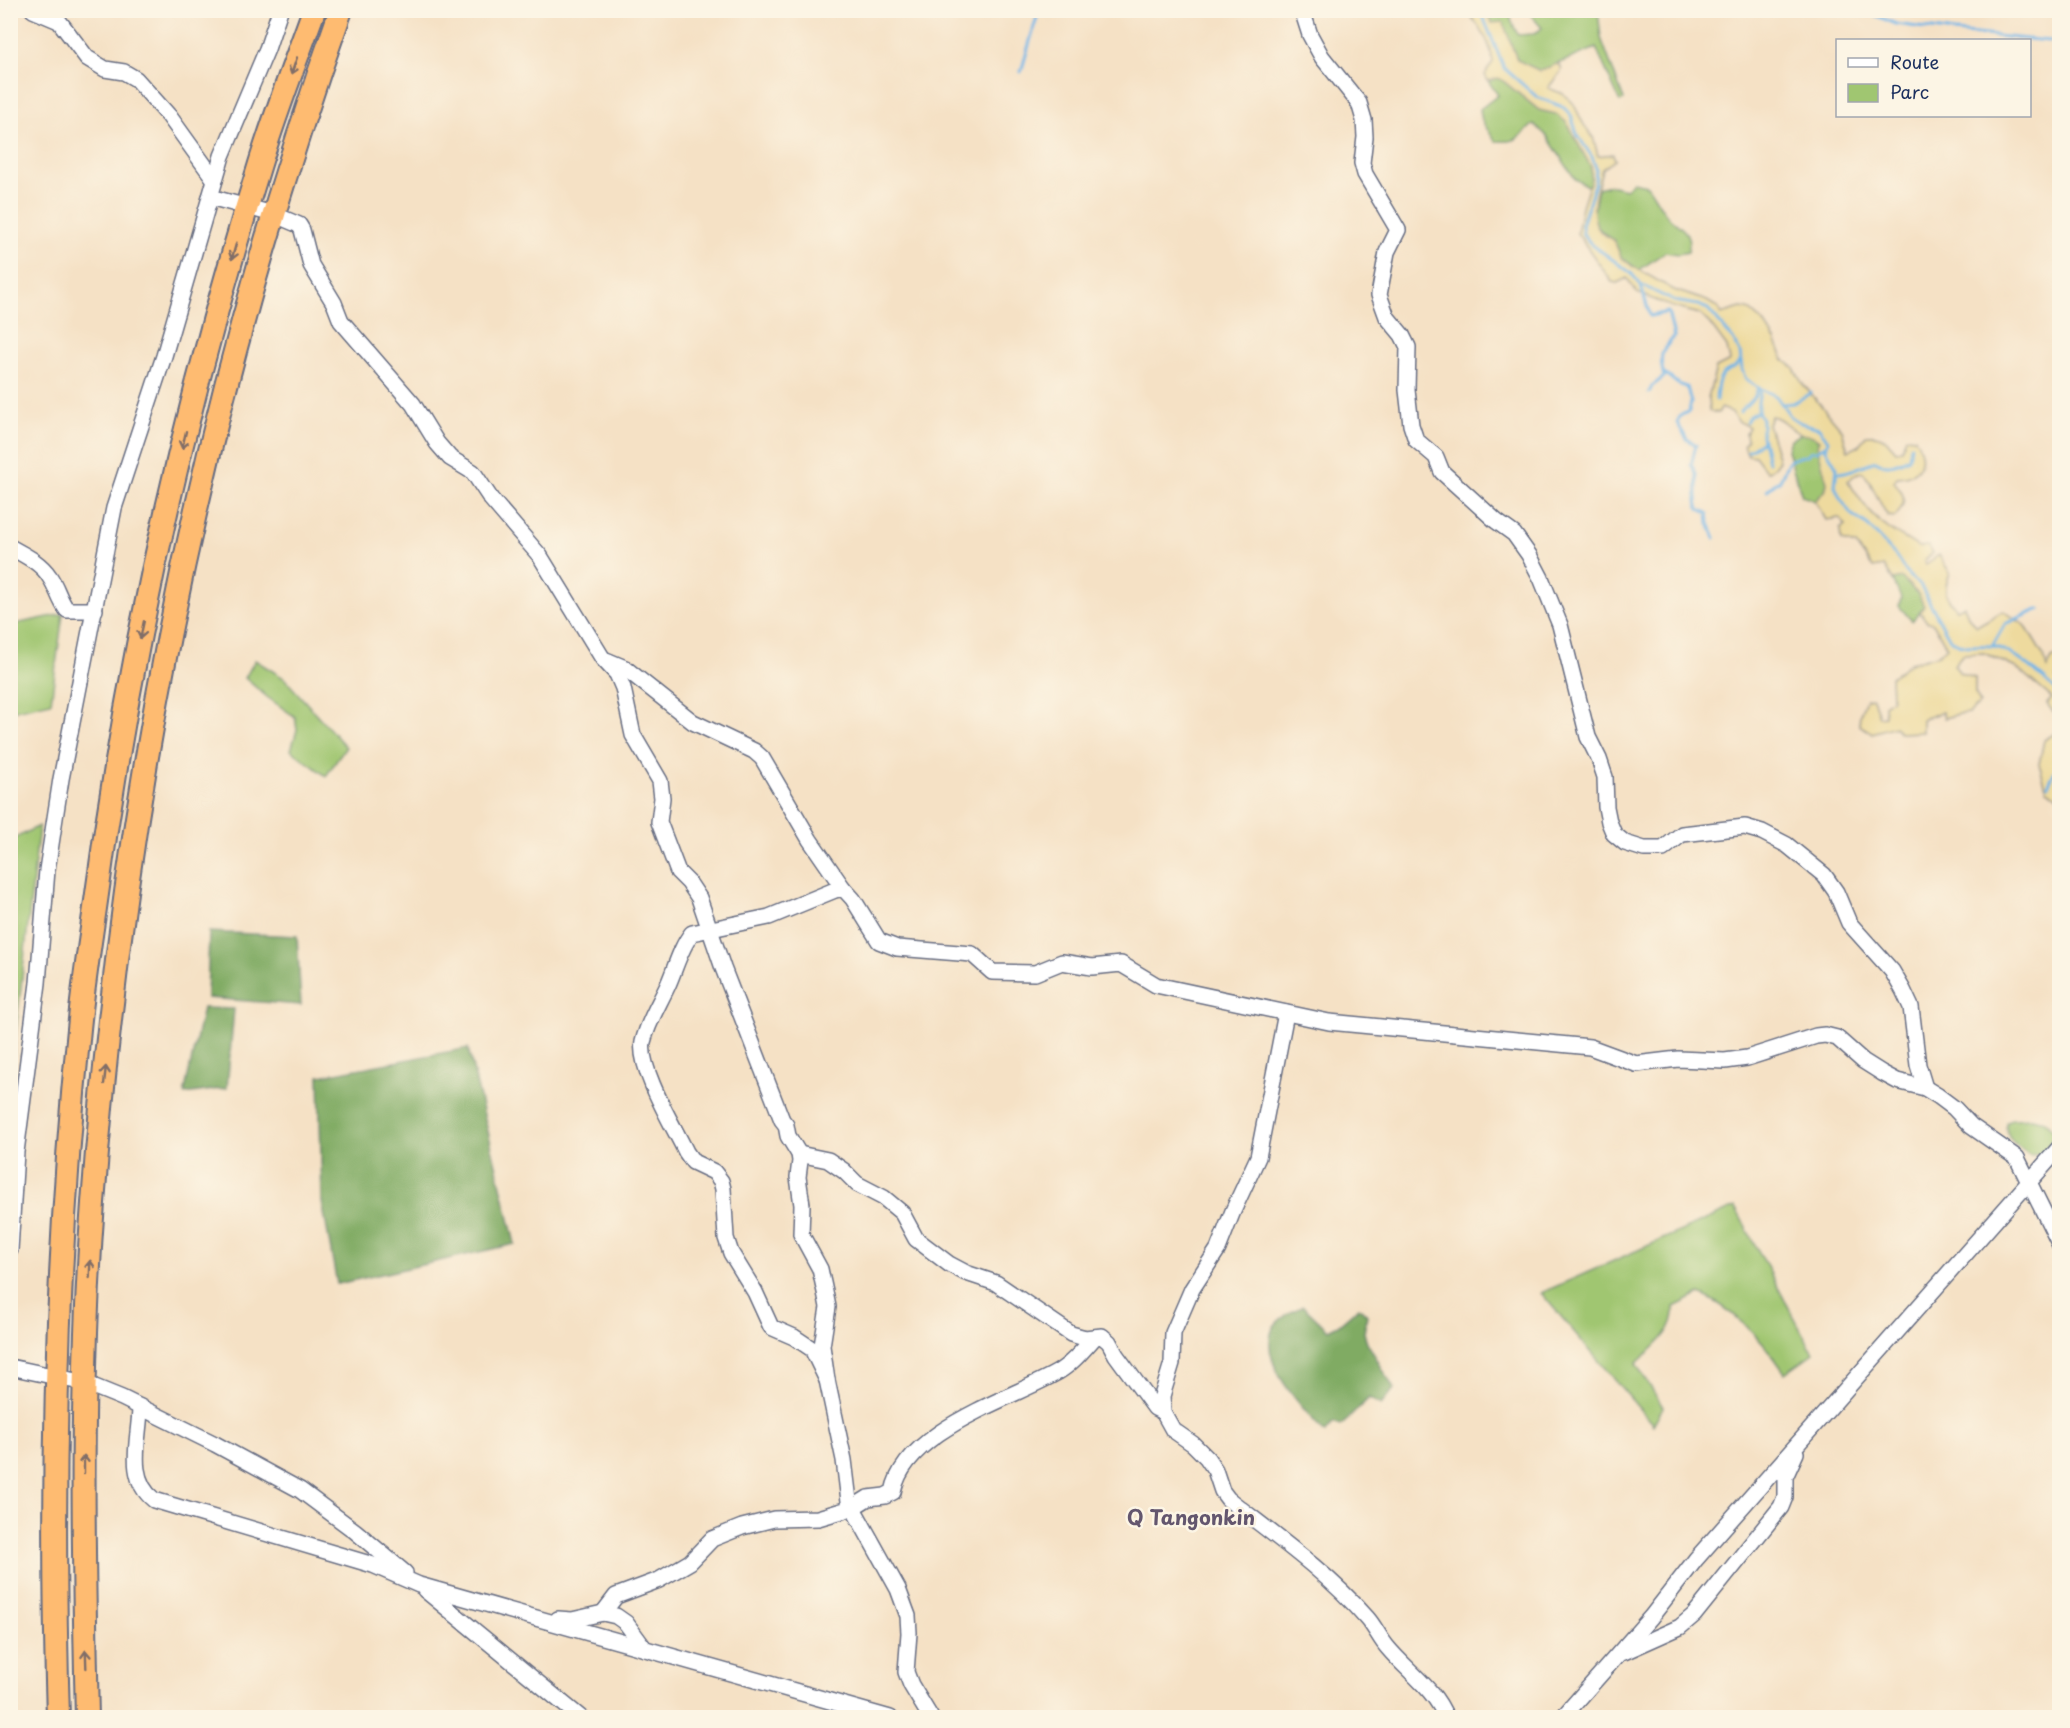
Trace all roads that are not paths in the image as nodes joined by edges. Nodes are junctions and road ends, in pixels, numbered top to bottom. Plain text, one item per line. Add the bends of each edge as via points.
1 (33, 10) edge
2 (271, 10) edge
3 (280, 10) edge
4 (314, 10) edge
5 (341, 10) edge
6 (1302, 10) edge
7 (271, 31) junction
8 (215, 180) junction
9 (210, 197) junction
10 (247, 208) junction
11 (273, 214) junction
12 (10, 547) edge
13 (95, 610) junction
14 (603, 658) junction
15 (843, 888) junction
16 (710, 930) junction
17 (1286, 1013) junction
18 (1925, 1088) junction
19 (2060, 1147) edge
20 (799, 1154) junction
21 (2029, 1181) junction
22 (2060, 1245) edge
23 (10, 1250) edge
24 (1095, 1337) junction
25 (10, 1368) edge
26 (57, 1378) junction
27 (827, 1380) junction
28 (85, 1383) junction
29 (140, 1407) junction
30 (1163, 1412) junction
31 (1802, 1438) junction
32 (852, 1508) junction
33 (419, 1585) junction
34 (603, 1613) junction
35 (534, 1617) junction
36 (645, 1649) junction
37 (1618, 1654) junction
38 (58, 1718) edge
39 (87, 1718) edge
40 (581, 1718) edge
41 (890, 1718) edge
42 (931, 1718) edge
43 (1446, 1718) edge
44 (1562, 1718) edge

1 - 8 street via 59,21 87,58 105,69 136,79 169,116
2 - 7 street
3 - 7 street
4 -> 10 highway
5 - 11 highway
6 - 18 street via 1322,57 1359,104 1364,120 1365,174 1398,230 1387,252 1379,295 1387,317 1408,347 1407,390 1416,440 1436,457 1442,471 1459,488 1514,534 1541,578 1560,625 1588,737 1605,777 1606,807 1614,834 1625,843 1644,849 1663,849 1682,834 1745,827 1762,831 1787,845 1824,875 1849,923 1904,990 1911,1007
7 - 8 street
8 - 9 street
9 - 10 street
9 - 13 street via 114,508
10 - 11 street
10 -> 26 highway via 199,374 160,542 128,696 102,851 79,1025 65,1198
11 - 14 street via 299,225 311,265 341,321 413,404 444,451 473,472 540,556
28 -> 11 highway via 93,1204 112,1009 152,722 185,556 230,368
12 - 13 street via 44,569 67,610
13 - 23 street via 47,870 38,983 16,1152
14 - 15 street via 625,668 693,722 762,758
14 - 16 street via 617,674 633,735 660,781 659,822 674,862 699,898
15 - 16 street via 769,917
15 - 17 street via 879,941 897,948 972,954 992,972 1035,973 1062,962 1092,967 1121,964 1156,985
16 - 20 street via 764,1076
16 - 27 street via 692,933 686,940 650,1019 642,1045 645,1068 686,1152 693,1162 714,1172 720,1181 731,1253 771,1327 812,1349
17 - 18 street via 1359,1026 1590,1047 1636,1064 1747,1058 1825,1035 1837,1038 1882,1073
17 - 30 street via 1258,1157 1218,1249 1192,1289 1173,1333 1172,1363 1162,1396
18 - 21 street via 2018,1158
19 - 21 street
20 - 24 street via 828,1160 856,1184 884,1198 902,1214 916,1239 949,1264 996,1283 1071,1334
20 - 27 street via 801,1234 820,1269 828,1307 822,1346
21 - 22 street
21 - 31 street
24 - 30 street via 1102,1336 1108,1342 1155,1408
24 - 32 street via 1060,1371 947,1428 907,1460 893,1492 868,1498
25 - 26 street
26 - 28 street
26 - 38 highway
27 - 32 street
28 - 29 street
39 -> 28 highway
29 - 33 street via 300,1490
29 - 33 street via 135,1462 147,1495 154,1500 374,1564
30 - 43 street via 1173,1430 1207,1458 1228,1499 1316,1569 1367,1618 1435,1698
31 - 37 street
31 - 37 street via 1785,1477 1781,1507 1694,1615 1680,1627
32 - 34 street via 818,1518 774,1520 742,1527 712,1539 690,1562 659,1580 616,1596
32 - 42 street via 898,1589 909,1625 906,1672
33 - 35 street
33 - 40 street
34 - 35 street via 572,1620
34 - 36 street via 626,1623
35 - 36 street
36 - 41 street
37 - 44 street

